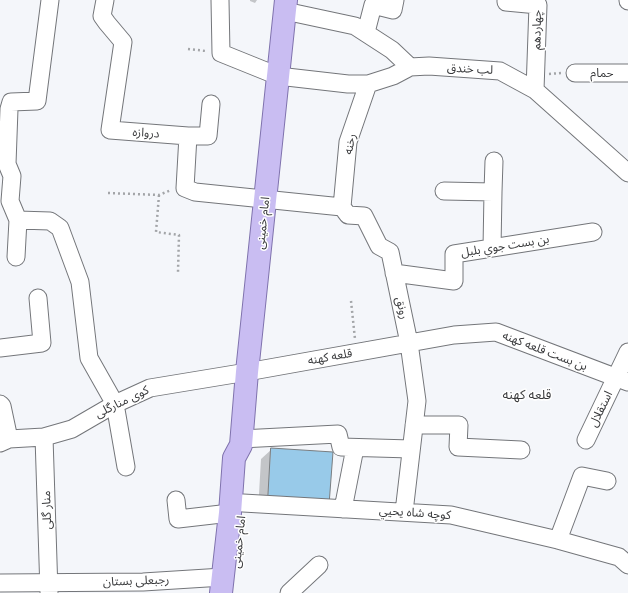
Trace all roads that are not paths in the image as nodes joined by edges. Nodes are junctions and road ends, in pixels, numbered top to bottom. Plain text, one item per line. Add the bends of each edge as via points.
1 (50, 0) edge
2 (105, 0) edge
3 (220, 0) edge
4 (395, 0) edge
5 (506, 0) edge
6 (286, 6) edge
7 (366, 32) junction
8 (410, 67) junction
9 (628, 72) edge
10 (575, 73) road end
11 (278, 76) junction
12 (536, 82) junction
13 (368, 84) junction
14 (211, 104) dead end
15 (5, 108) edge
16 (188, 136) junction
17 (494, 161) dead end
18 (5, 171) edge
19 (628, 173) edge
20 (444, 191) dead end
21 (493, 192) junction
22 (265, 199) junction
23 (342, 206) junction
24 (18, 220) junction
25 (593, 232) dead end
26 (492, 248) junction
27 (16, 256) dead end
28 (394, 272) junction
29 (38, 298) dead end
30 (411, 343) junction
31 (0, 348) edge
32 (628, 352) edge
33 (247, 372) junction
34 (622, 380) edge
35 (0, 404) edge
36 (115, 404) junction
37 (414, 425) junction
38 (44, 437) junction
39 (586, 440) dead end
40 (5, 441) edge
41 (241, 442) junction
42 (355, 448) junction
43 (411, 449) junction
44 (521, 450) dead end
45 (126, 467) dead end
46 (607, 481) dead end
47 (176, 500) dead end
48 (237, 508) junction
49 (343, 509) junction
50 (404, 512) junction
51 (558, 540) junction
52 (628, 565) edge
53 (319, 566) dead end
54 (0, 583) edge
55 (49, 588) edge
56 (226, 588) edge
57 (289, 593) edge

1 - 15 street via 36,101 11,102
2 - 16 street, دروازه via 102,16 123,42 110,130
3 - 11 street, لب خندق via 221,53
4 - 7 street via 393,10 373,5
5 - 12 street, چهاردهم via 538,5
6 - 7 street via 356,26
6 - 11 main road, امام خمینی
7 - 8 street via 392,50
8 - 12 street, لب خندق via 500,70
8 - 13 street, لب خندق
9 - 10 street, حمام
11 - 13 street, لب خندق
11 - 22 main road, امام خمینی
12 - 19 street, لب خندق
13 - 23 street, رخنه via 348,142
14 - 16 street via 208,136
15 - 18 street
16 - 22 street via 185,188 195,192
17 - 21 street
18 - 24 street via 12,176 10,201
20 - 21 street
21 - 26 street
22 - 23 street, رونق
22 - 33 main road, امام خمینی
23 - 28 street, رونق via 348,215 364,216 379,246 390,252
24 - 27 street
24 - 36 street via 50,221 60,228 80,282 88,358
25 - 26 street, بن بست جوي بلبل
26 - 28 street, بن بست جوي بلبل via 454,254 454,281
28 - 30 street, رونق
29 - 31 street via 42,343
30 - 33 street, قلعه کهنه
30 - 34 street, بن بست قلعه کهنه via 454,335 496,332
30 - 37 street, رونق via 417,401
32 - 34 street, استقلال
33 - 36 street, کوی منارگلی via 150,388
33 - 41 main road, امام خمینی
34 - 39 street, استقلال
35 - 40 street
36 - 38 street, کوی منارگلی via 72,428
36 - 45 street
37 - 43 street, رونق
37 - 44 street via 459,425 458,447
38 - 40 street, کوی منارگلی
38 - 55 street, منار گلی
41 - 42 street via 338,434 341,448
41 - 48 main road, امام خمینی via 234,458
42 - 43 street
42 - 49 street
43 - 50 street, رونق
46 - 51 street via 582,476
47 - 48 street, کوچه شاه يحيي via 178,519
48 - 49 street, کوچه شاه يحيي
48 - 56 main road, امام خمینی
49 - 50 street, کوچه شاه يحيي
50 - 51 street, کوچه شاه يحيي via 451,515
51 - 52 street, کوچه شاه يحيي via 618,557
53 - 57 street
54 - 55 street, رجبعلی بستان
55 - 56 street, رجبعلی بستان via 144,582

